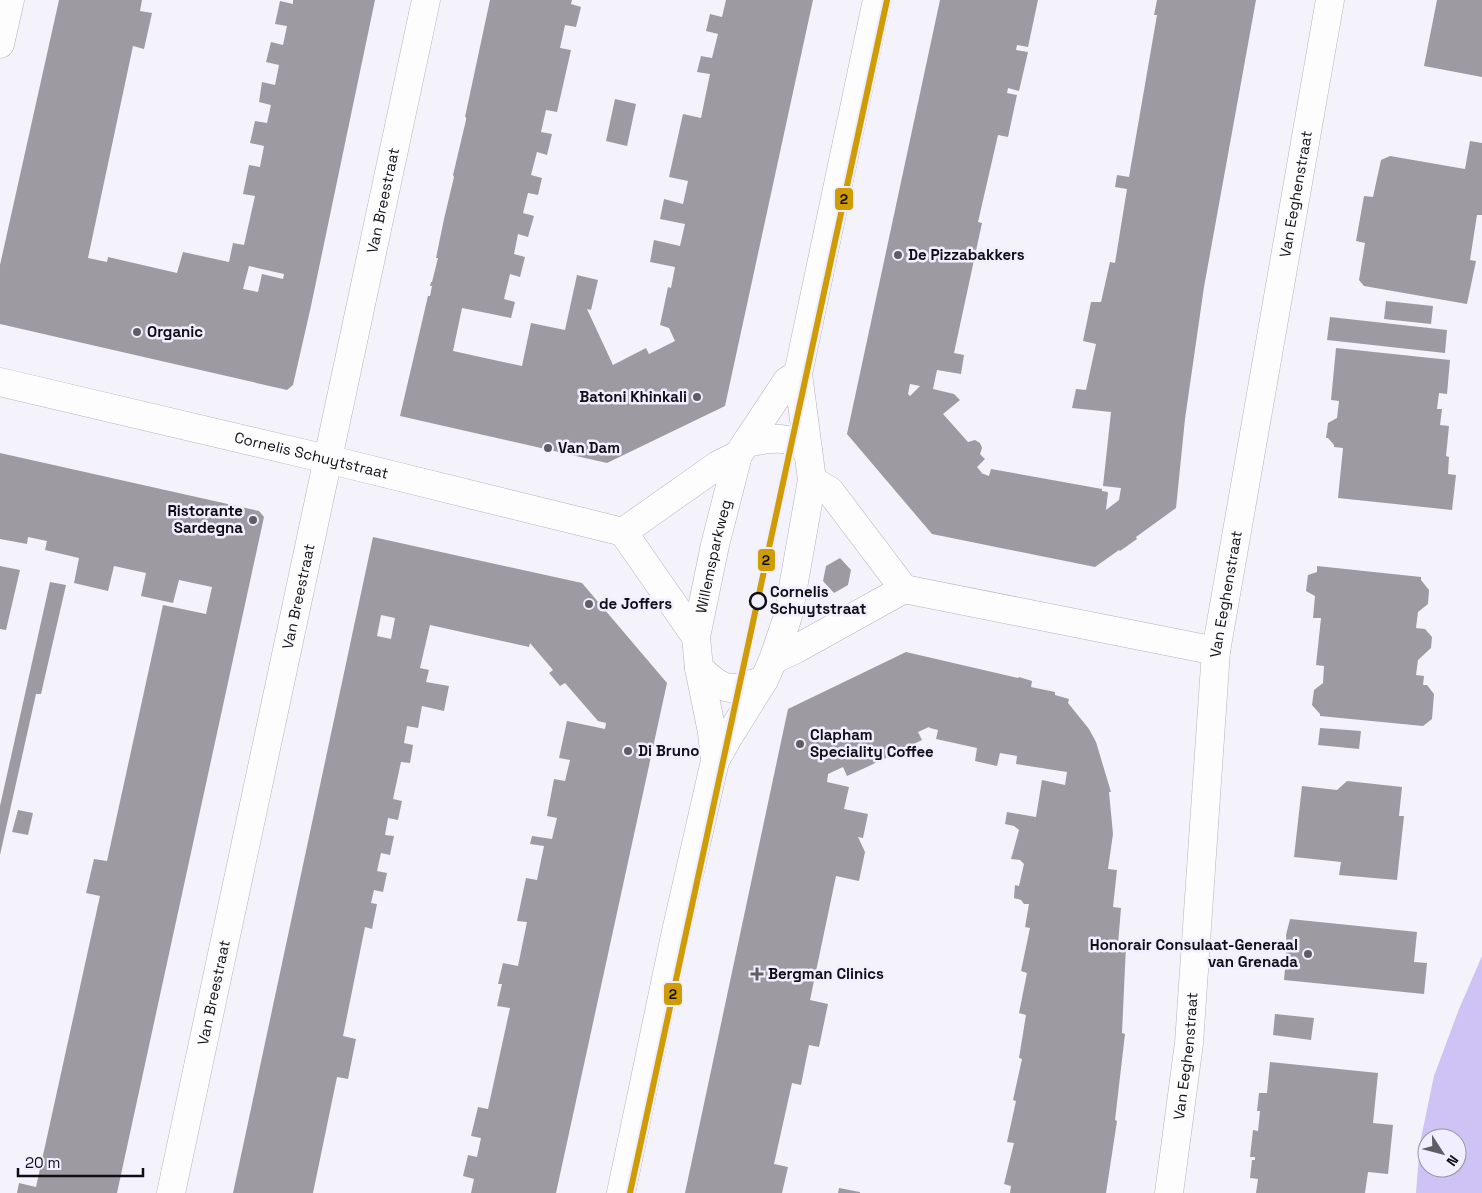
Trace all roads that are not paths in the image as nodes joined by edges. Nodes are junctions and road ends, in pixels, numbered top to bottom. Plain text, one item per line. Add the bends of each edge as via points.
1 (10, 0) edge
2 (426, 0) edge
3 (877, 0) edge
4 (1330, 0) edge
5 (0, 44) edge
6 (798, 374) junction
7 (0, 382) edge
8 (742, 449) junction
9 (808, 451) junction
10 (327, 458) junction
11 (812, 480) junction
12 (623, 532) junction
13 (904, 589) junction
14 (696, 637) junction
15 (1216, 651) junction
16 (699, 668) junction
17 (769, 670) junction
18 (715, 761) junction
19 (172, 1193) edge
20 (621, 1193) edge
21 (1169, 1193) edge

1 - 5 street
2 - 10 street, Van Breestraat
3 - 6 street, Willemsparkweg
4 - 15 street, Van Eeghenstraat
6 - 8 street, Willemsparkweg via 787,381
6 - 9 street, Willemsparkweg
7 - 10 street, Cornelis Schuytstraat
8 - 9 street via 764,439 784,440
8 - 12 street
8 - 14 street, Willemsparkweg via 715,545
9 - 11 street, Willemsparkweg
10 - 12 street, Cornelis Schuytstraat
10 - 19 street, Van Breestraat
11 - 13 street via 830,491
11 - 17 street, Willemsparkweg via 788,616
12 - 14 street
13 - 15 street
13 - 17 street via 796,649
14 - 16 street, Willemsparkweg
15 - 21 street, Van Eeghenstraat via 1189,1043
16 - 17 street via 709,678 730,689 738,689
16 - 18 street, Willemsparkweg
17 - 18 street, Willemsparkweg
18 - 20 street, Willemsparkweg

